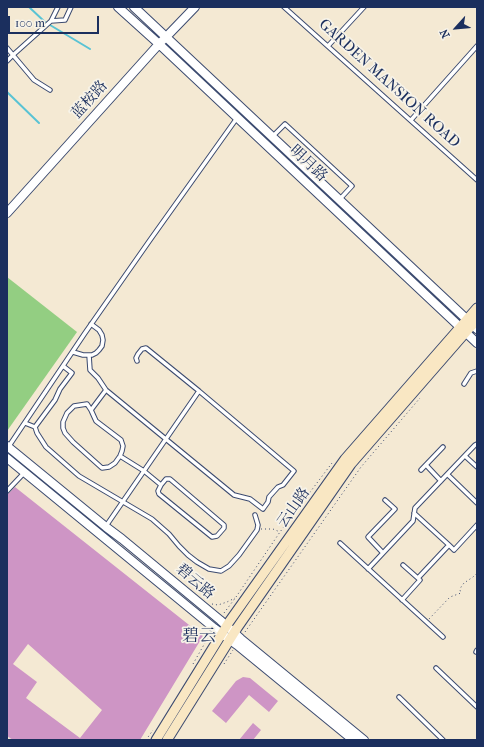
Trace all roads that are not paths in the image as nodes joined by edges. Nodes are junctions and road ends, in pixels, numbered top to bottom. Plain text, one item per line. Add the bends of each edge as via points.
1 (58, 7) edge
2 (71, 7) edge
3 (118, 7) edge
4 (134, 7) edge
5 (195, 7) edge
6 (284, 7) edge
7 (364, 7) edge
8 (51, 22) junction
9 (167, 37) junction
10 (159, 44) junction
11 (328, 46) junction
12 (477, 46) edge
13 (7, 48) edge
14 (13, 55) junction
15 (7, 61) edge
16 (50, 90) dead end
17 (238, 118) junction
18 (411, 120) junction
19 (273, 137) junction
20 (477, 180) edge
21 (340, 200) junction
22 (7, 213) edge
23 (477, 308) edge
24 (474, 323) edge
25 (91, 324) junction
26 (463, 330) junction
27 (477, 343) edge
28 (72, 352) junction
29 (89, 355) junction
30 (137, 361) dead end
31 (63, 366) junction
32 (477, 371) edge
33 (464, 384) dead end
34 (106, 390) junction
35 (199, 391) junction
36 (91, 410) junction
37 (25, 423) junction
38 (34, 428) junction
39 (166, 439) junction
40 (477, 444) edge
41 (8, 447) edge
42 (443, 447) dead end
43 (120, 456) junction
44 (465, 456) junction
45 (7, 458) edge
46 (426, 465) junction
47 (477, 467) edge
48 (422, 470) dead end
49 (144, 471) junction
50 (24, 473) junction
51 (448, 475) junction
52 (441, 481) junction
53 (161, 485) junction
54 (7, 491) edge
55 (386, 500) dead end
56 (122, 502) junction
57 (477, 503) edge
58 (414, 512) junction
59 (255, 515) dead end
60 (477, 525) edge
61 (106, 527) junction
62 (340, 543) dead end
63 (449, 545) junction
64 (383, 553) junction
65 (404, 565) dead end
66 (368, 569) junction
67 (418, 578) junction
68 (402, 600) junction
69 (232, 636) junction
70 (442, 637) dead end
71 (436, 668) dead end
72 (398, 697) dead end
73 (477, 707) edge
74 (156, 740) edge
75 (167, 740) edge
76 (353, 740) edge
77 (364, 740) edge
78 (443, 740) edge

1 - 8 lane
2 - 8 lane via 66,20
3 - 10 street, 明月路
4 - 9 street, 明月路
5 - 9 street, 蓝桉路
6 - 11 lane, GARDEN MANSION ROAD
7 - 11 lane
8 - 14 lane
9 - 10 street, 蓝桉路
9 - 19 street, 明月路
10 - 17 street, 明月路
10 - 22 street, 蓝桉路
11 - 18 lane, GARDEN MANSION ROAD
12 - 18 lane
13 - 14 lane
14 - 15 lane
14 - 16 lane via 34,80
17 - 25 lane
17 - 26 street, 明月路
18 - 20 lane, GARDEN MANSION ROAD
19 - 21 street, 明月路
19 - 21 lane via 285,124 352,186
21 - 24 street, 明月路
23 - 24 main road, 云山路
24 - 26 main road, 云山路
25 - 28 lane
25 - 29 lane via 99,330 103,340 99,350
26 - 27 street, 明月路
26 - 69 main road, 云山路 via 351,464
28 - 29 lane
28 - 31 lane
29 - 34 lane via 90,370
30 - 35 lane via 138,354 146,348
31 - 37 lane
31 - 38 lane via 72,373
32 - 33 lane via 472,373
34 - 36 lane
34 - 39 lane
35 - 39 lane
35 - 39 lane via 294,471 269,497 264,509 250,499 234,495
36 - 43 lane via 96,421 121,440 123,446
36 - 43 lane via 87,404 74,406 63,422 65,433 102,468 115,463
37 - 38 lane
37 - 41 lane
38 - 56 lane via 46,447 68,467
39 - 49 lane
40 - 44 lane
41 - 61 street, 碧云路
42 - 46 lane
43 - 49 lane
44 - 47 lane
44 - 51 lane
45 - 50 street, 碧云路
46 - 48 lane
46 - 52 lane
49 - 53 lane
49 - 56 lane
50 - 54 lane
50 - 69 street, 碧云路 via 214,628
51 - 52 lane
51 - 57 lane
52 - 58 lane
53 - 53 lane via 166,479 170,479 224,525 224,528 217,536 212,537 159,494
55 - 64 lane via 395,509 368,538
56 - 59 lane via 152,519 198,562 209,569 221,571 239,555 257,530
56 - 61 lane
58 - 63 lane
58 - 64 lane via 413,521
60 - 63 lane via 454,550
61 - 69 street, 碧云路
62 - 66 lane
63 - 67 lane
64 - 66 lane
65 - 67 lane
66 - 68 lane
67 - 68 lane via 420,580
68 - 70 lane
69 - 74 main road, 云山路
69 - 75 main road, 云山路
69 - 76 street, 碧云路
69 - 77 street, 碧云路
71 - 73 lane
72 - 78 lane

